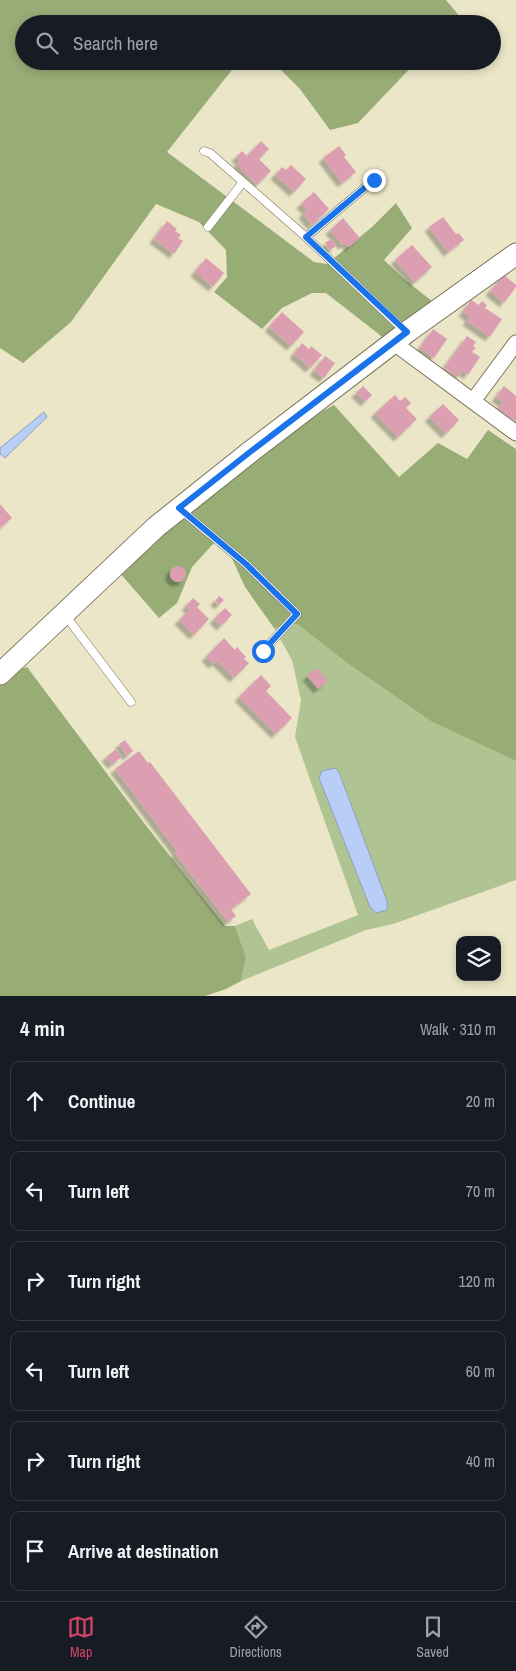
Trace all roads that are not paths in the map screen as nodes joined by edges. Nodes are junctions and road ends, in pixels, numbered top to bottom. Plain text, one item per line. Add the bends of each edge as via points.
1 (204, 151) dead end
2 (374, 180) dead end
3 (243, 182) junction
4 (208, 227) dead end
5 (306, 237) junction
6 (516, 254) edge
7 (401, 338) junction
8 (516, 343) edge
9 (473, 401) junction
10 (516, 433) edge
11 (179, 508) junction
12 (64, 614) junction
13 (263, 651) dead end
14 (0, 674) edge
15 (131, 702) dead end

1 - 3 lane
2 - 5 lane
3 - 4 lane
3 - 5 lane
5 - 7 lane
6 - 7 street
7 - 9 street
7 - 11 street
8 - 9 street
9 - 10 street
11 - 12 street
11 - 13 lane via 246,564 297,614
12 - 14 street
12 - 15 lane

